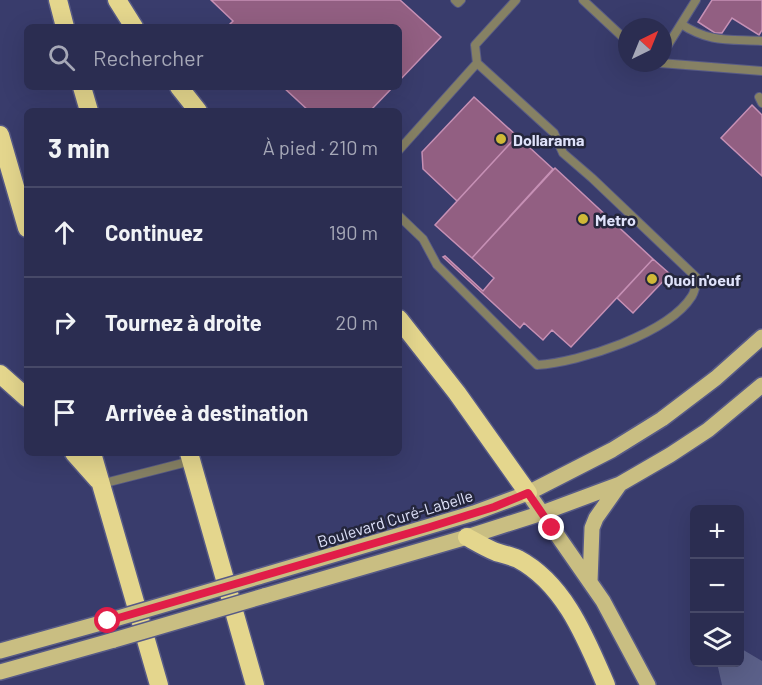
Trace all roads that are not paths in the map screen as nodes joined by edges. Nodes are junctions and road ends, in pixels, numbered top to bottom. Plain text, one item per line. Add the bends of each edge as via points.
1 (58, 0) edge
2 (117, 0) edge
3 (455, 0) edge
4 (461, 0) edge
5 (516, 0) edge
6 (583, 0) edge
7 (696, 0) edge
8 (64, 24) edge
9 (132, 24) edge
10 (681, 24) junction
11 (618, 33) edge
12 (672, 38) edge
13 (762, 41) edge
14 (477, 63) junction
15 (672, 64) edge
16 (762, 71) edge
17 (83, 90) edge
18 (180, 90) edge
19 (88, 108) edge
20 (196, 108) edge
21 (0, 135) edge
22 (402, 147) edge
23 (24, 218) edge
24 (402, 219) edge
25 (402, 323) edge
26 (762, 337) edge
27 (0, 374) edge
28 (762, 385) edge
29 (24, 395) edge
30 (77, 456) edge
31 (93, 456) edge
32 (190, 457) edge
33 (101, 484) junction
34 (620, 484) junction
35 (528, 493) junction
36 (542, 513) junction
37 (467, 537) junction
38 (590, 582) junction
39 (0, 651) edge
40 (0, 672) edge
41 (159, 685) edge
42 (255, 685) edge
43 (606, 685) edge
44 (648, 685) edge

1 - 8 highway
2 - 9 highway
3 - 4 lane
5 - 14 lane via 475,45
6 - 11 lane
7 - 10 lane
10 - 12 lane
10 - 13 lane via 707,38
14 - 22 lane
14 - 24 lane via 554,133 563,153 697,278 693,294 668,320 621,343 576,359 537,365 436,265 423,239
15 - 16 lane
17 - 19 highway
18 - 20 highway
21 - 23 highway
25 - 35 highway
26 - 35 main road, Boulevard Curé-Labelle via 662,419
27 - 29 highway
28 - 34 main road via 708,430
30 - 33 highway
31 - 33 highway
32 - 33 lane
32 - 42 highway
33 - 41 highway
34 - 36 main road
34 - 38 main road via 592,528
35 - 36 main road
35 - 39 main road, Boulevard Curé-Labelle, bridge via 474,513
36 - 37 main road
36 - 38 main road
37 - 40 main road, bridge
37 - 43 highway via 518,560 551,586 579,627
38 - 44 main road

